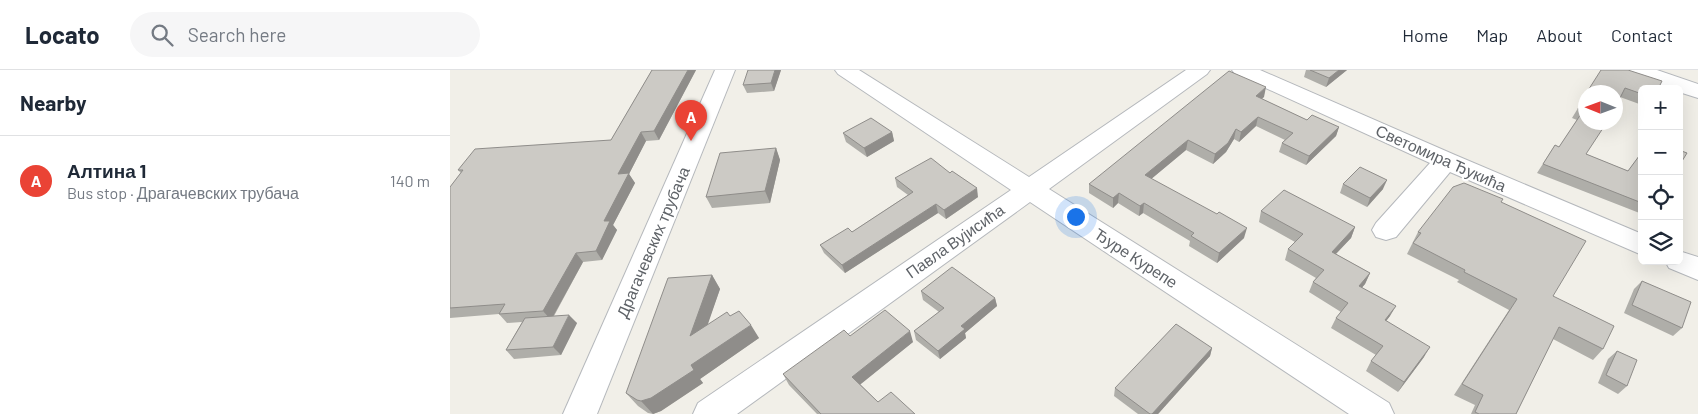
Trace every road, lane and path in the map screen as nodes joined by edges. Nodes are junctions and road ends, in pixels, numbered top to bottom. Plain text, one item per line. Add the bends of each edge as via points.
1 (725, 70) edge
2 (845, 70) edge
3 (1200, 70) edge
4 (1242, 70) edge
5 (1636, 70) edge
6 (1698, 91) edge
7 (1446, 161) junction
8 (1029, 189) junction
9 (1386, 230) dead end
10 (1638, 243) edge
11 (1683, 263) edge
12 (1698, 269) edge
13 (720, 411) edge
14 (580, 414) edge
15 (1377, 414) edge

1 - 14 street, Драгачевских трубача
2 - 8 street, Ђуре Курепе
3 - 8 street, Павла Вујисића
4 - 7 street, Светомира Ђукића
5 - 6 street
7 - 9 street
7 - 10 street, Светомира Ђукића
8 - 13 street, Павла Вујисића
8 - 15 street, Ђуре Курепе
11 - 12 street

